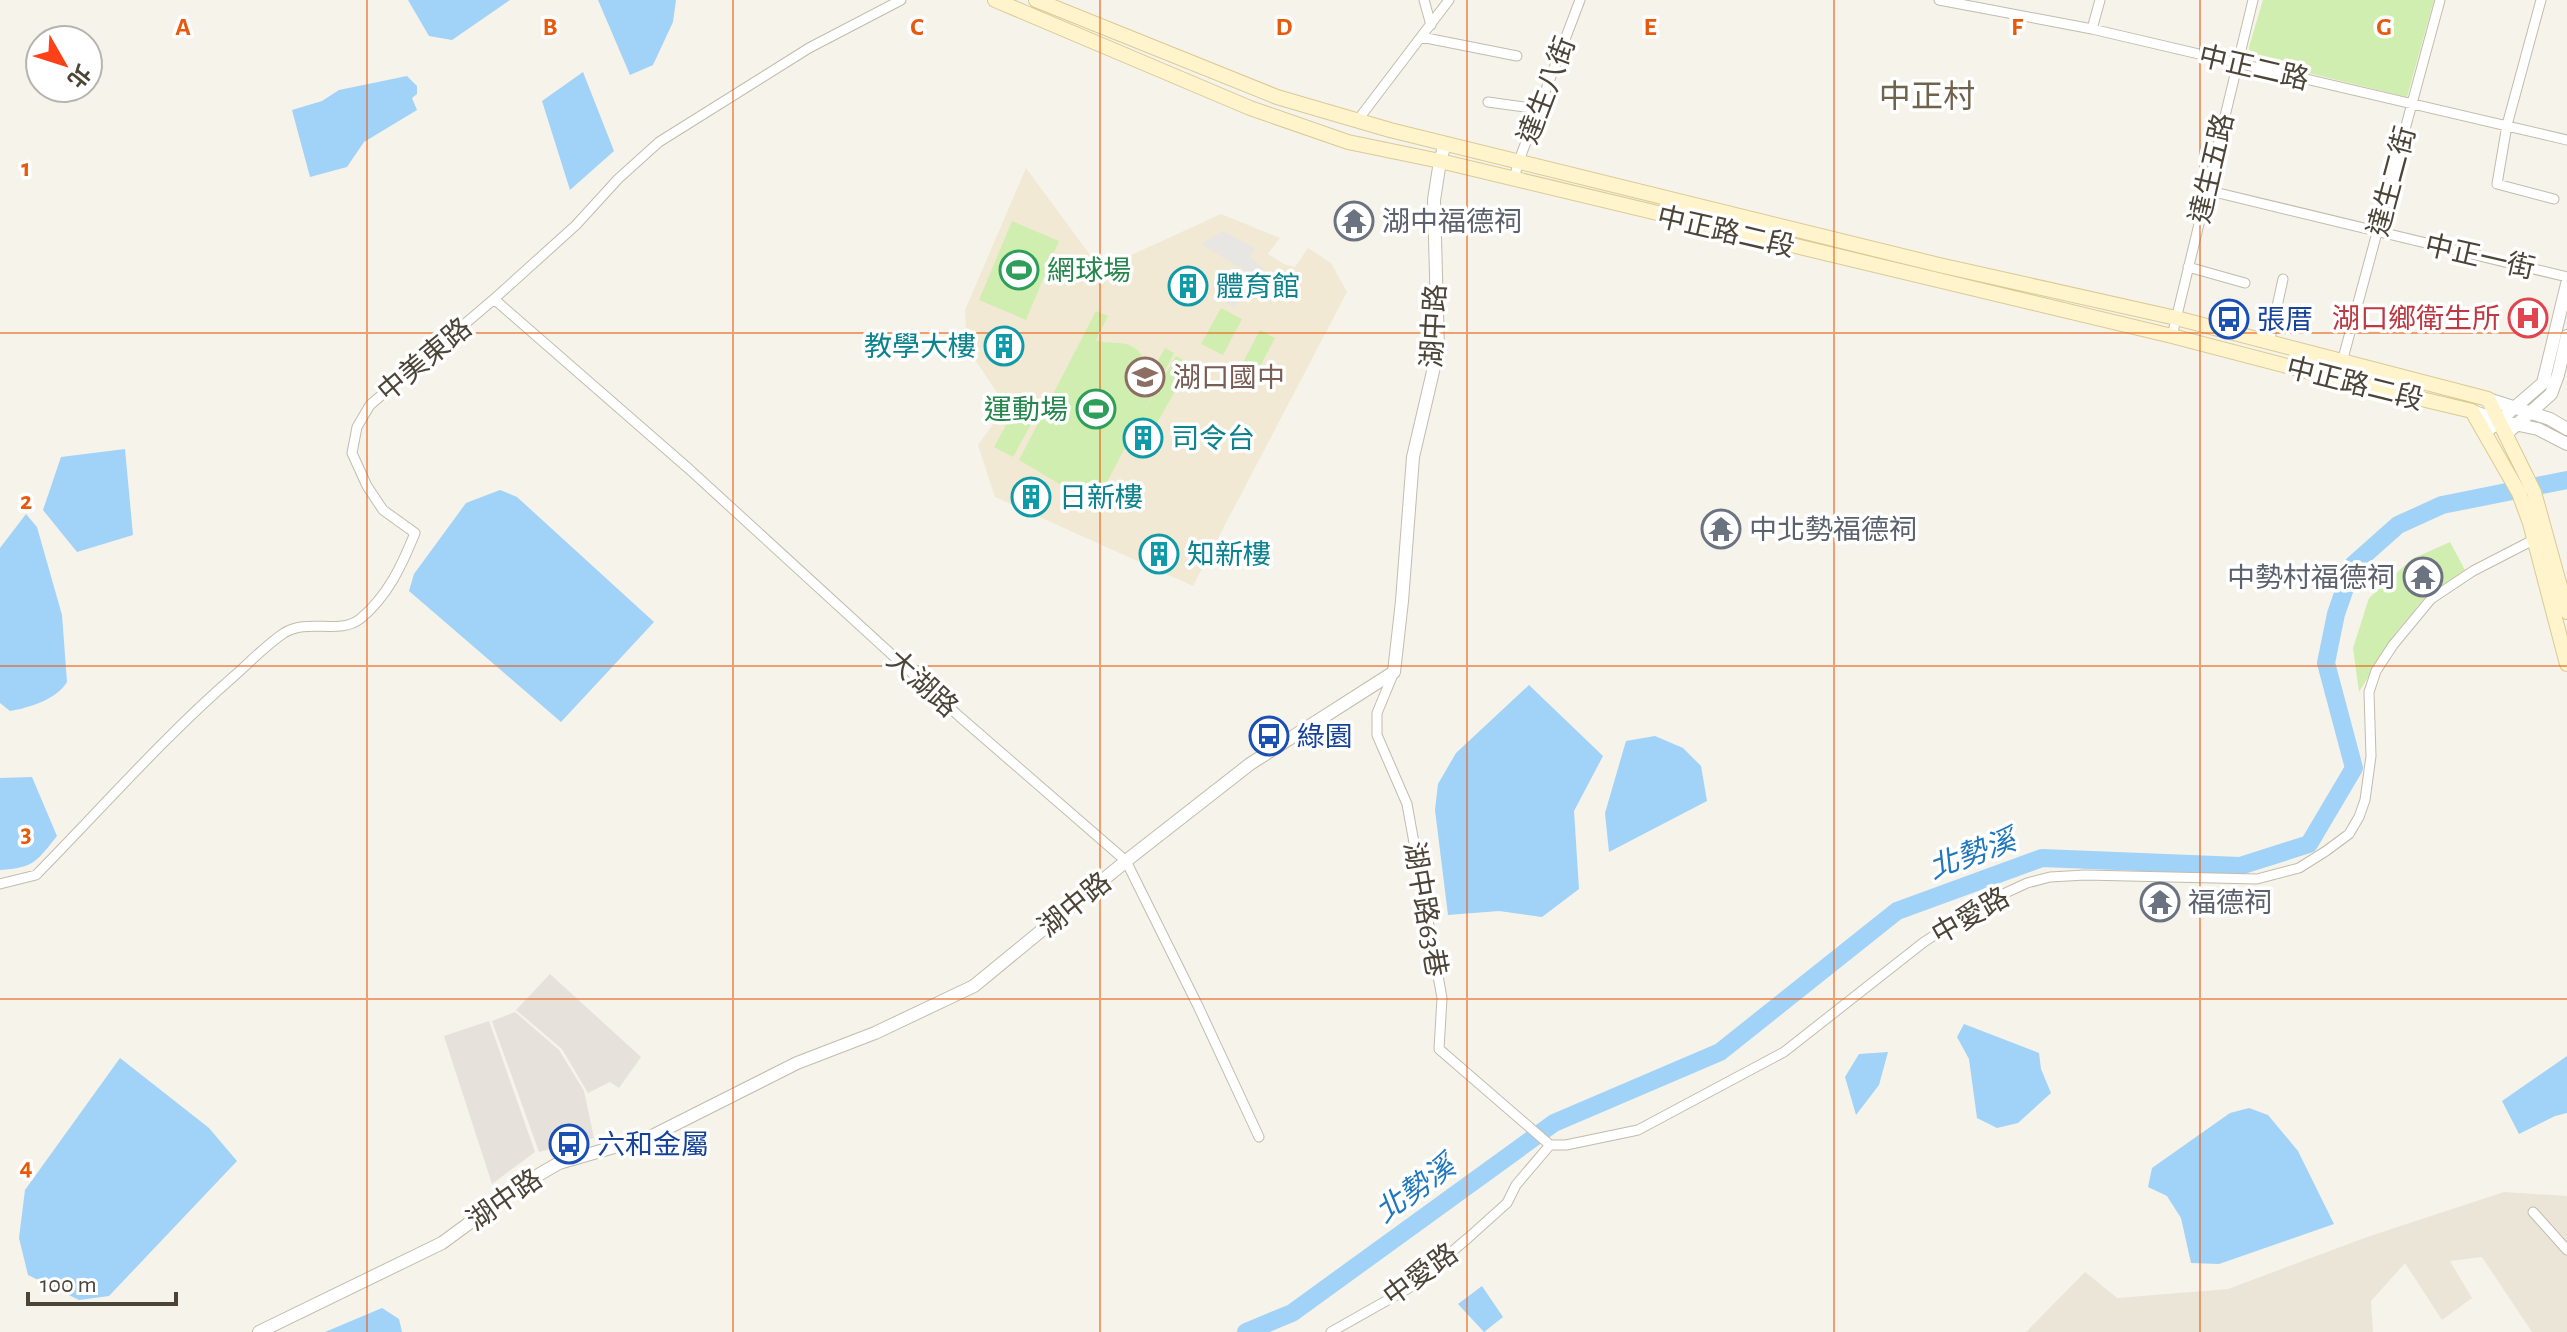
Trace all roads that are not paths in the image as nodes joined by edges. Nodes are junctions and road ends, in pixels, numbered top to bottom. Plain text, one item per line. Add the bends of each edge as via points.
1 (901, 0) edge
2 (995, 0) edge
3 (1036, 0) edge
4 (1424, 0) edge
5 (1449, 0) edge
6 (1580, 0) edge
7 (1939, 0) edge
8 (2100, 0) edge
9 (2253, 0) edge
10 (2440, 0) edge
11 (2541, 0) edge
12 (1431, 25) junction
13 (2092, 29) junction
14 (1421, 37) junction
15 (1517, 56) dead end
16 (2236, 63) junction
17 (1488, 102) dead end
18 (2412, 104) junction
19 (1539, 109) junction
20 (1357, 121) junction
21 (2507, 125) junction
22 (2567, 140) edge
23 (1445, 144) junction
24 (1440, 161) junction
25 (1518, 163) junction
26 (1514, 180) junction
27 (2206, 190) junction
28 (2554, 199) dead end
29 (2378, 232) junction
30 (2188, 267) junction
31 (2567, 277) edge
32 (2283, 279) dead end
33 (2245, 283) dead end
34 (2567, 284) edge
35 (494, 299) junction
36 (2176, 318) junction
37 (2172, 336) junction
38 (2567, 336) edge
39 (2269, 343) junction
40 (2342, 362) junction
41 (2488, 399) junction
42 (2516, 407) junction
43 (2472, 411) junction
44 (2530, 412) junction
45 (2507, 427) junction
46 (2567, 429) edge
47 (2485, 433) junction
48 (2567, 444) edge
49 (2505, 451) junction
50 (2541, 536) junction
51 (2567, 612) edge
52 (2567, 664) edge
53 (1394, 672) junction
54 (1126, 861) junction
55 (0, 884) edge
56 (1259, 1137) dead end
57 (1550, 1145) junction
58 (2533, 1212) dead end
59 (2567, 1250) edge
60 (259, 1332) edge
61 (1331, 1332) edge

1 - 35 street, 中美東路 via 809,48 659,142
2 - 24 main road, 中正路二段 via 1250,108 1348,142
3 - 20 main road, 中正路二段 via 1277,97
4 - 12 street
5 - 12 street
6 - 19 street, 達生八街
7 - 13 street, 中正二路
8 - 13 street
9 - 16 street, 達生五路
10 - 18 street, 達生二街
11 - 21 street
12 - 14 street
13 - 16 street, 中正二路
14 - 15 street
14 - 20 street
16 - 18 street, 中正二路
16 - 27 street, 達生五路
17 - 19 street
18 - 21 street, 中正二路
18 - 29 street, 達生二街
19 - 25 street, 達生八街
20 - 23 main road, 中正路二段
21 - 22 street, 中正二路
21 - 28 street via 2497,184
23 - 24 street, 湖中路
23 - 25 main road, 中正路二段
24 - 26 main road, 中正路二段
24 - 53 street, 湖中路 via 1434,200 1438,350 1413,457
25 - 26 street, 達生八街
25 - 36 main road, 中正路二段
26 - 37 main road, 中正路二段
27 - 29 street, 中正一街
27 - 30 street, 達生五路
29 - 31 street, 中正一街
29 - 40 street, 達生二街
30 - 33 street
30 - 36 street, 達生五路
32 - 39 street
34 - 42 street via 2543,383
35 - 54 street, 大湖路
35 - 55 street, 中美東路 via 370,405 357,427 352,453 367,486 383,510 415,533 399,571 376,604 356,622 286,631 196,709 36,875
36 - 37 street, 達生五路
36 - 39 main road, 中正路二段
37 - 43 main road, 中正路二段
38 - 44 street via 2551,394
39 - 40 main road, 中正路二段
40 - 41 main road, 中正路二段
41 - 42 street
41 - 45 main road
42 - 44 street
42 - 45 street
43 - 45 street
43 - 47 main road
44 - 45 street
44 - 46 street
45 - 47 street
45 - 48 street via 2538,429
45 - 49 main road
47 - 49 main road
49 - 50 main road via 2534,492
50 - 51 main road
50 - 52 main road
50 - 57 street, 中愛路 via 2431,599 2393,645 2369,692 2371,756 2359,817 2349,834 2299,868 2257,879 2085,875 2027,883 1924,942 1784,1052 1638,1130
53 - 54 street, 湖中路 via 1250,764
53 - 57 street, 湖中路63巷 via 1377,713 1377,735 1407,804 1442,998 1439,1049
54 - 56 street, 大湖路
54 - 60 street, 湖中路 via 974,986 797,1063 652,1136 559,1163 442,1243
57 - 61 street, 中愛路 via 1507,1203 1457,1248 1409,1288
58 - 59 street

